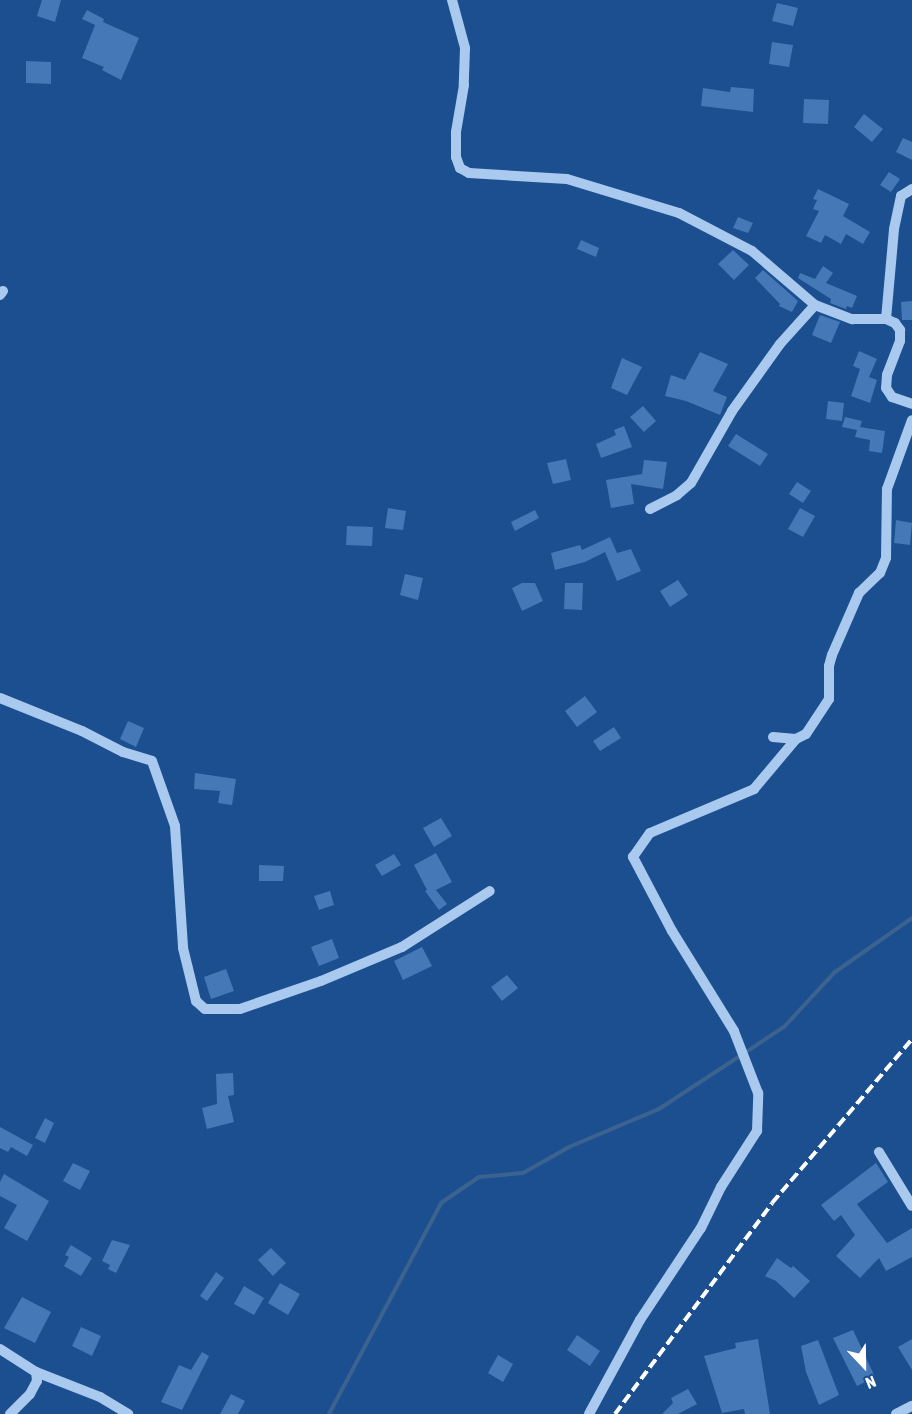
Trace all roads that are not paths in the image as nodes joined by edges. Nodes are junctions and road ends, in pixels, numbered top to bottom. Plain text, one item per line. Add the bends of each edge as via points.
1 (452, 0) edge
2 (912, 189) edge
3 (815, 305) junction
4 (885, 319) junction
5 (912, 404) edge
6 (912, 420) edge
7 (650, 509) dead end
8 (0, 698) edge
9 (773, 737) dead end
10 (796, 739) junction
11 (490, 891) dead end
12 (879, 1152) dead end
13 (912, 1206) edge
14 (0, 1349) edge
15 (36, 1372) junction
16 (912, 1406) edge
17 (10, 1414) edge
18 (128, 1414) edge
19 (589, 1414) edge
20 (897, 1414) edge

1 - 3 street via 465,48 456,132 460,168 469,173 567,178 679,213 752,251
2 - 4 street via 901,196 894,229
3 - 4 street via 852,319
3 - 7 street via 780,344 732,411 691,483
4 - 5 street via 896,323 900,330 886,387 892,397
6 - 10 street via 887,489 886,558 880,573 859,593 832,655 829,699 814,725
8 - 11 street via 152,761 174,826 183,948 196,1001 205,1009 240,1010 321,981 402,947
9 - 10 street
10 - 19 street via 754,789 650,833 633,857 672,931 734,1031 758,1093 757,1131 721,1187 701,1228 640,1320
12 - 13 street
14 - 15 street
15 - 17 street via 37,1381 30,1394
15 - 18 street via 100,1397
16 - 20 street

